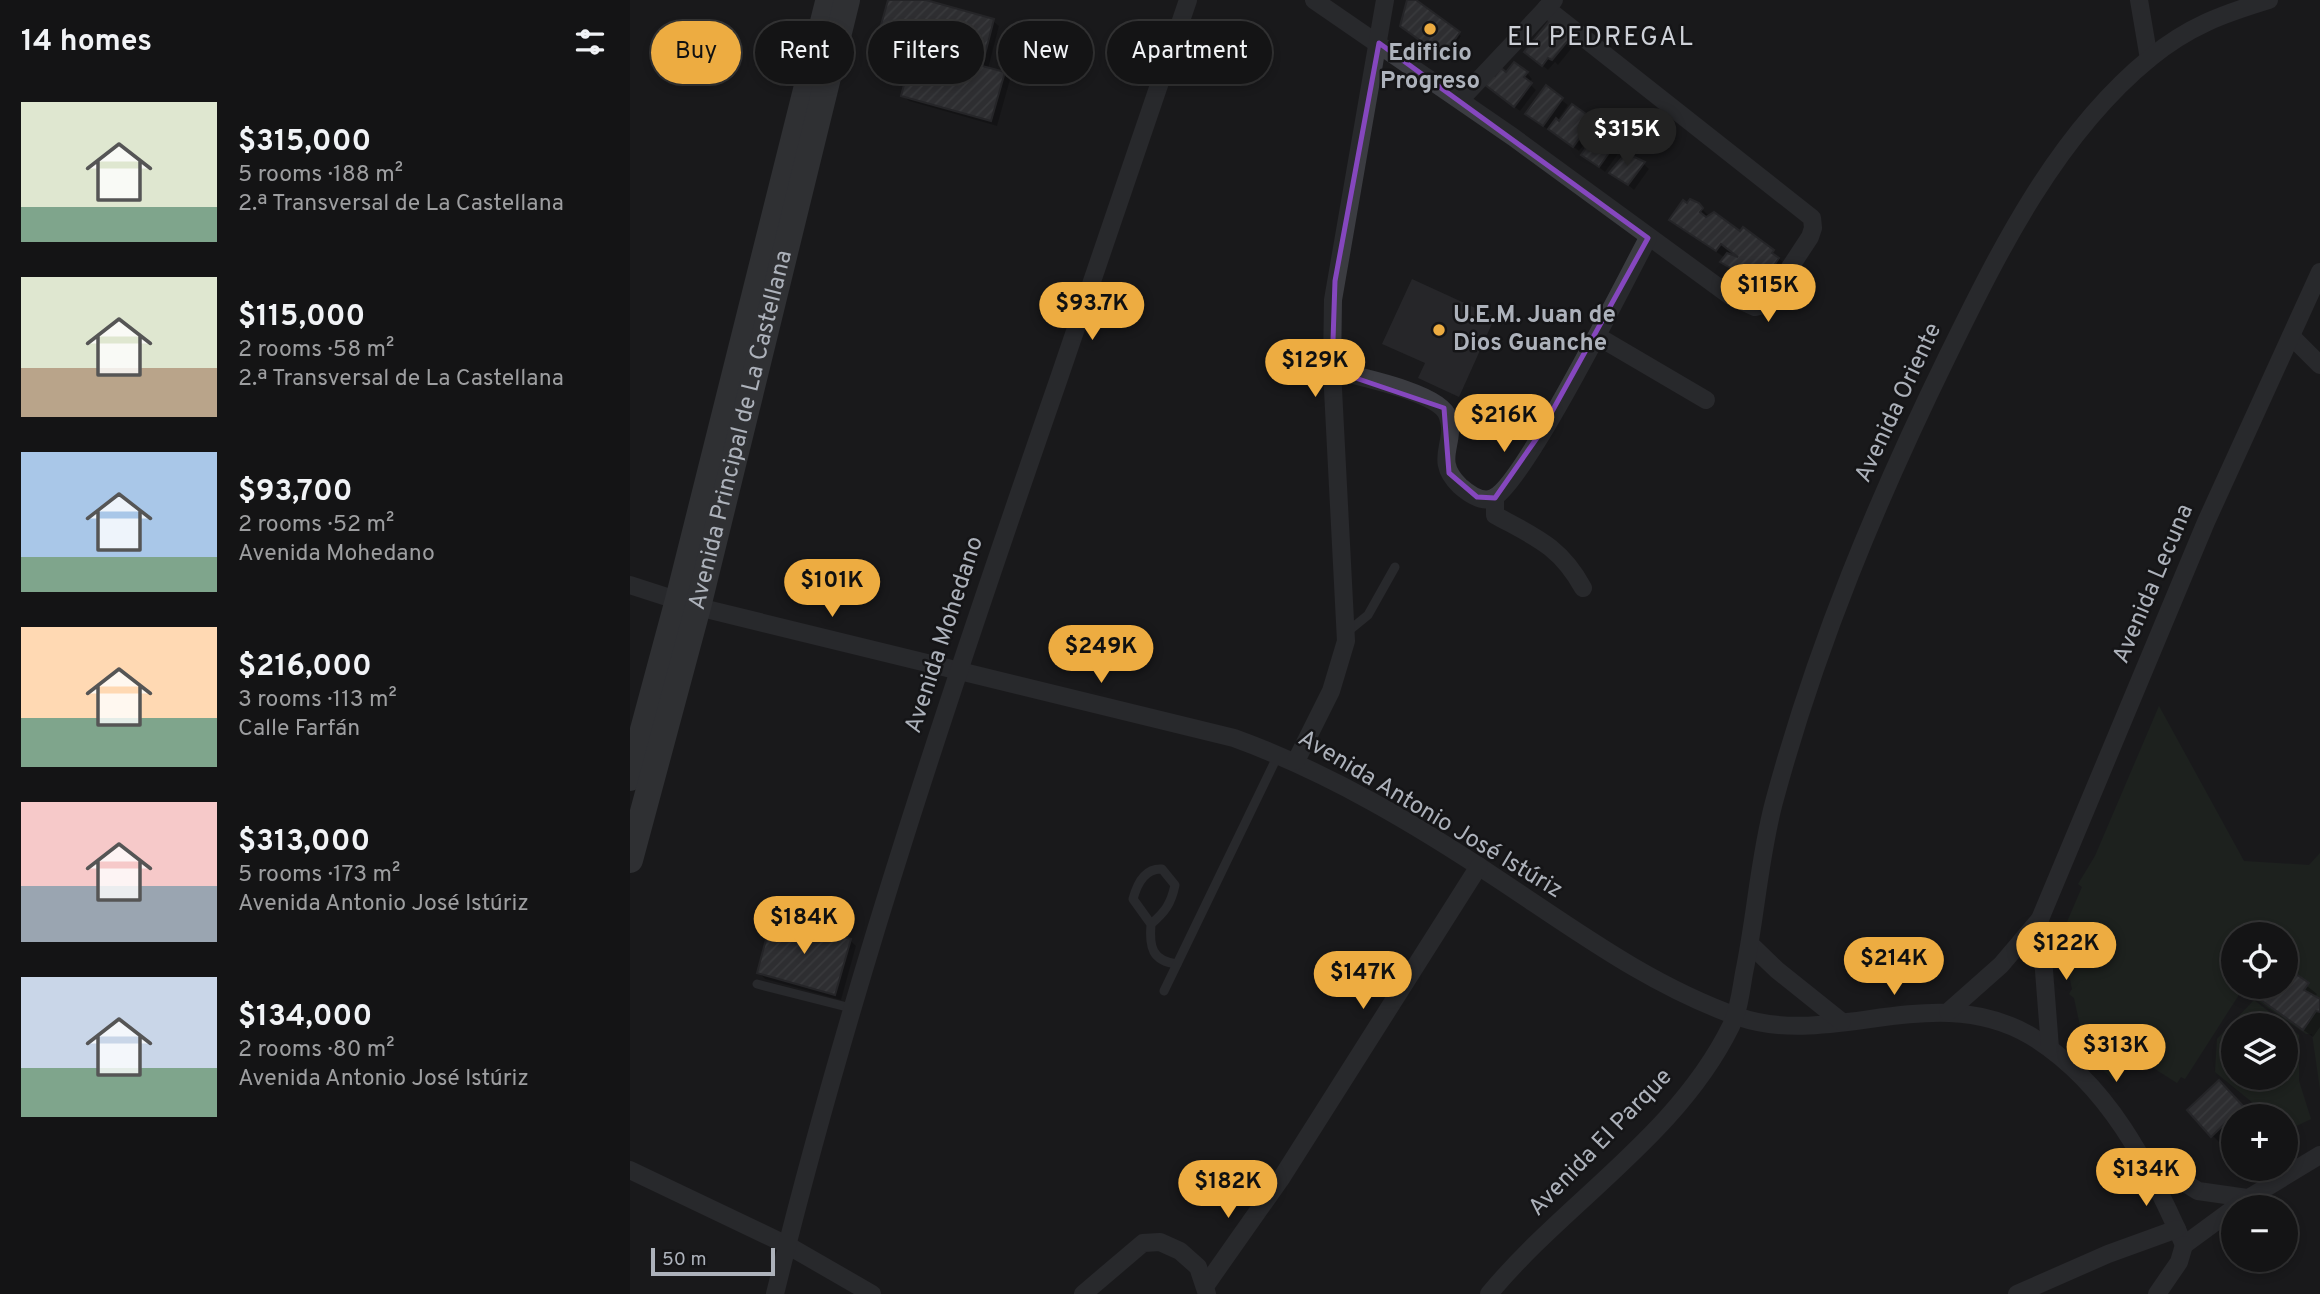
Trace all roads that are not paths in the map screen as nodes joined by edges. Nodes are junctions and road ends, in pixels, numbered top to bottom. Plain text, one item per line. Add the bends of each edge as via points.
1 (828, 0) edge
2 (847, 0) edge
3 (1188, 0) edge
4 (1314, 0) edge
5 (1385, 0) edge
6 (2139, 0) edge
7 (2269, 0) edge
8 (1550, 4) edge
9 (1379, 43) junction
10 (2149, 58) junction
11 (1460, 100) junction
12 (1648, 238) junction
13 (2320, 272) edge
14 (1598, 336) junction
15 (2291, 336) junction
16 (2320, 365) edge
17 (1332, 370) junction
18 (1706, 400) dead end
19 (1495, 498) junction
20 (1395, 567) dead end
21 (630, 585) edge
22 (1583, 587) dead end
23 (688, 604) junction
24 (1346, 633) junction
25 (958, 671) junction
26 (1278, 754) junction
27 (1296, 761) junction
28 (630, 778) edge
29 (630, 860) edge
30 (1479, 866) junction
31 (2040, 919) junction
32 (1151, 924) junction
33 (1750, 944) junction
34 (1177, 964) junction
35 (757, 984) dead end
36 (1164, 991) dead end
37 (851, 1008) junction
38 (1948, 1012) junction
39 (1735, 1016) junction
40 (1842, 1022) junction
41 (2050, 1048) junction
42 (2320, 1155) edge
43 (2143, 1156) junction
44 (630, 1170) edge
45 (2254, 1195) edge
46 (2221, 1199) edge
47 (2221, 1214) edge
48 (2180, 1237) junction
49 (787, 1245) junction
50 (1206, 1289) edge
51 (775, 1294) edge
52 (872, 1294) edge
53 (1083, 1294) edge
54 (1489, 1294) edge
55 (2017, 1294) edge
56 (2158, 1294) edge

1 - 23 street, Avenida Principal de La Castellana
2 - 23 street, Avenida Principal de La Castellana
3 - 25 street, Avenida Mohedano
4 - 9 street
5 - 9 street
6 - 10 street
7 - 10 street, Avenida Oriente via 2212,17
8 - 11 street
8 - 12 street via 1804,210 1812,218 1813,228 1766,304 1755,307 1729,295
9 - 11 street
9 - 17 street via 1335,281
10 - 33 street, Avenida Oriente via 2123,81 2051,166 1978,295 1862,539 1817,656 1784,768 1766,835
11 - 12 street
12 - 14 street
13 - 15 street, Avenida Lecuna
14 - 18 street
14 - 19 street via 1510,481
15 - 16 street
15 - 31 street, Avenida Lecuna via 2206,522
17 - 19 street via 1401,389 1444,408 1450,429 1445,457 1449,473 1477,498
17 - 24 street
19 - 22 street via 1495,515 1549,545 1569,563
20 - 24 lane via 1368,615
21 - 23 street, Avenida Antonio José Istúriz
23 - 25 street, Avenida Antonio José Istúriz
23 - 28 street, Avenida Principal de La Castellana
23 - 29 street, Avenida Principal de La Castellana
24 - 27 street via 1344,655 1331,691
25 - 26 street, Avenida Antonio José Istúriz via 1234,738
25 - 37 street, Avenida Mohedano
26 - 27 street, Avenida Antonio José Istúriz
26 - 34 lane
27 - 30 street, Avenida Antonio José Istúriz
30 - 39 street, Avenida Antonio José Istúriz via 1635,970
30 - 50 street
31 - 38 street, Avenida Lecuna via 2001,965
31 - 41 street, Avenida Lecuna
32 - 32 lane via 1133,899 1141,878 1162,869 1175,885 1169,907
32 - 34 lane via 1153,954
33 - 39 street, Avenida Oriente
33 - 40 street
34 - 36 lane
35 - 37 lane
37 - 49 street, Avenida Mohedano
38 - 40 street, Avenida Antonio José Istúriz
38 - 41 street, Avenida Antonio José Istúriz via 1996,1020
39 - 40 street, Avenida Antonio José Istúriz via 1765,1023
39 - 54 street, Avenida El Parque via 1688,1092
41 - 43 street, Avenida Antonio José Istúriz via 2105,1101
42 - 45 street
43 - 46 street, Avenida Antonio José Istúriz via 2198,1191
43 - 48 street, Avenida Antonio José Istúriz
44 - 49 street
47 - 48 street
48 - 55 street via 2120,1249
48 - 56 street via 2179,1262
49 - 51 street, Avenida Mohedano
49 - 52 street
50 - 53 street via 1198,1267 1160,1242 1143,1243

